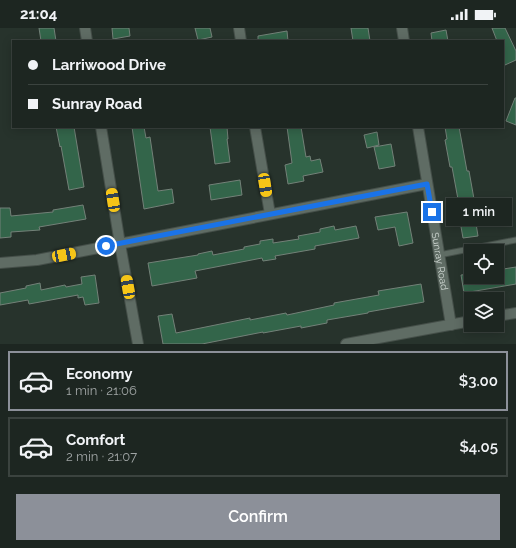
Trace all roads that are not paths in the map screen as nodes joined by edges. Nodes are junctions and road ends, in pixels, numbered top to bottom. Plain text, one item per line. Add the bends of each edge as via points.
1 (84, 28) edge
2 (239, 28) edge
3 (402, 28) edge
4 (87, 40) edge
5 (241, 40) edge
6 (404, 40) edge
7 (101, 128) edge
8 (255, 128) edge
9 (418, 128) edge
10 (427, 184) junction
11 (270, 214) junction
12 (516, 240) edge
13 (120, 244) junction
14 (439, 255) junction
15 (0, 263) edge
16 (516, 313) edge
17 (504, 315) edge
18 (464, 322) edge
19 (451, 325) junction
20 (138, 344) edge
21 (346, 344) edge

1 - 4 street
2 - 5 street
3 - 6 street
7 - 13 street
8 - 11 street
9 - 10 street, Sunray Road
10 - 11 street
10 - 14 street, Sunray Road
11 - 13 street
12 - 14 lane
13 - 15 street via 37,260
13 - 20 street
14 - 19 street, Sunray Road
16 - 17 street
18 - 19 street
19 - 21 street

